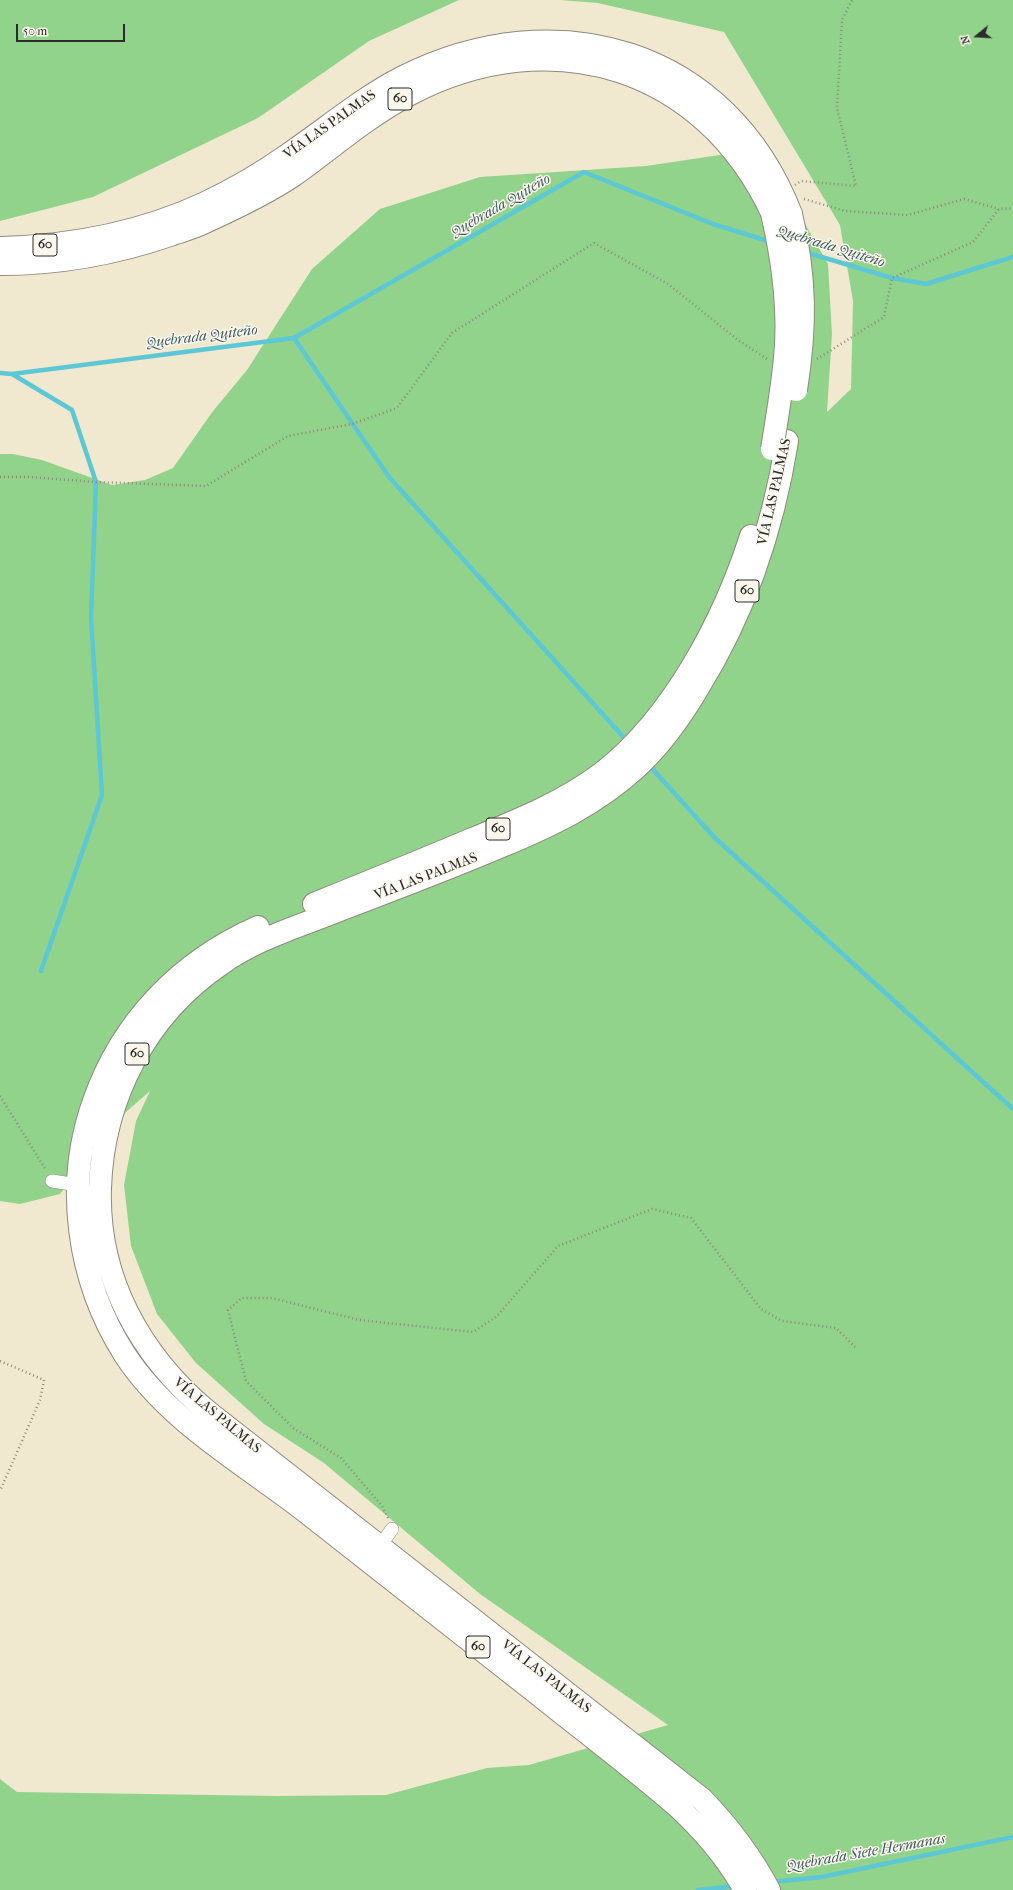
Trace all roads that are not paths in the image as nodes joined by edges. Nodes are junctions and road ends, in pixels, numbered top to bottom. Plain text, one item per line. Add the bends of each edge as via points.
1 (781, 213) junction
2 (0, 248) edge
3 (0, 264) edge
4 (780, 445) junction
5 (52, 1181) road end
6 (78, 1185) junction
7 (745, 1890) edge
8 (769, 1890) edge

1 - 2 highway, VÍA LAS PALMAS / 60 via 782,193 761,153 716,102 680,76 638,56 594,43 548,39 524,40 460,53 405,76 370,96 262,172 233,189 172,217 91,240
1 - 3 highway, VÍA LAS PALMAS / 60 via 728,142 706,121 670,94 629,74 585,62 555,59 517,60 473,68 411,93 373,116 291,177 201,224 144,244 102,255 57,262
1 - 4 highway, VÍA LAS PALMAS / 60, bridge via 786,310
4 - 6 highway, VÍA LAS PALMAS / 60 via 734,582 720,614 684,679 640,738 602,773 558,801 514,822 255,928 227,942 190,966 170,982 140,1015 109,1063 90,1110 83,1141
4 - 8 highway, VÍA LAS PALMAS / 60 via 781,477 769,527 736,618 690,701 653,752 636,769 598,798 549,826 266,939 223,962 194,984 168,1010 139,1050 118,1094 104,1143 101,1174 104,1244 116,1286 141,1337 155,1358 188,1396 388,1533 702,1799 731,1830
5 - 6 street
6 - 7 highway, VÍA LAS PALMAS / 60 via 85,1262 101,1310 126,1356 158,1396 196,1430 296,1504 659,1790 695,1822 725,1858

